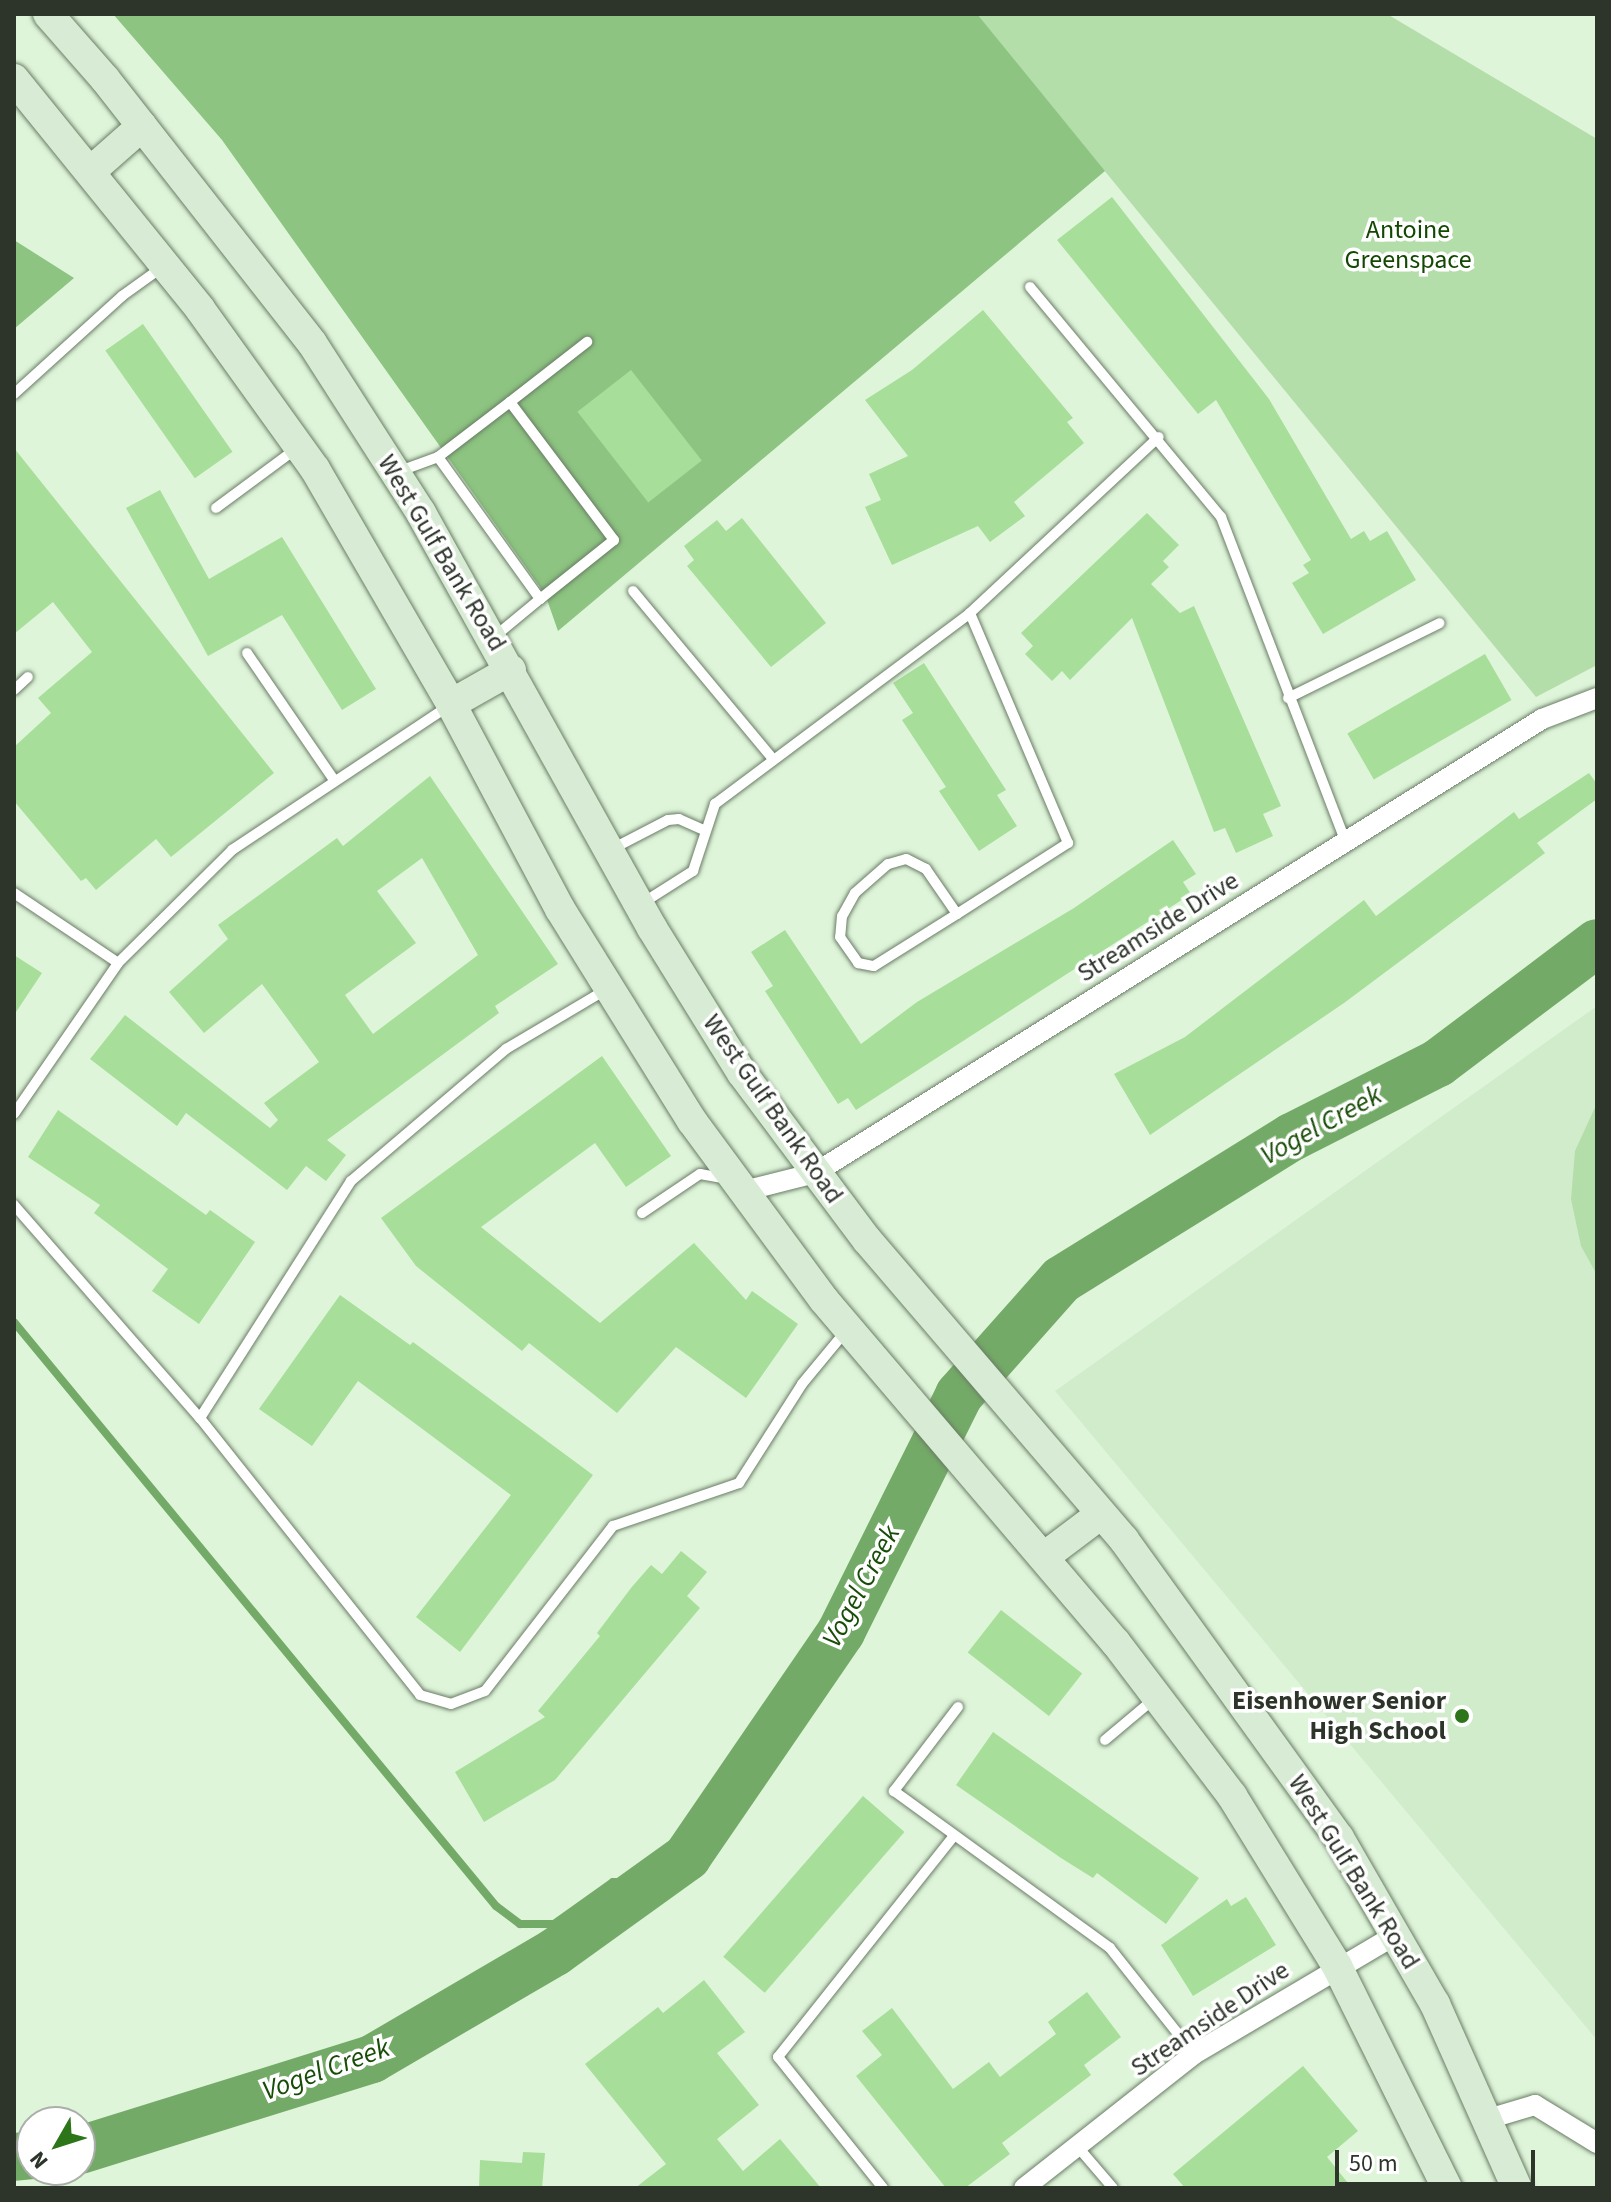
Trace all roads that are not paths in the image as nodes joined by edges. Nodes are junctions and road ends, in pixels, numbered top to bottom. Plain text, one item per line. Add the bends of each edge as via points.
1 (48, 14) edge
2 (14, 79) edge
3 (142, 126) junction
4 (91, 171) junction
5 (166, 265) junction
6 (1030, 287) dead end
7 (587, 342) dead end
8 (14, 394) edge
9 (510, 402) junction
10 (1159, 437) junction
11 (299, 446) junction
12 (438, 457) junction
13 (395, 473) junction
14 (216, 508) dead end
15 (633, 591) dead end
16 (540, 599) junction
17 (970, 613) junction
18 (1440, 623) dead end
19 (493, 639) junction
20 (247, 653) dead end
21 (511, 670) junction
22 (28, 677) dead end
23 (14, 690) edge
24 (1288, 698) junction
25 (1597, 698) edge
26 (451, 704) junction
27 (773, 759) junction
28 (334, 780) junction
29 (704, 830) junction
30 (1345, 840) junction
31 (610, 850) junction
32 (14, 893) edge
33 (640, 904) junction
34 (957, 914) junction
35 (118, 963) junction
36 (607, 989) junction
37 (14, 1114) edge
38 (815, 1173) junction
39 (744, 1191) junction
40 (14, 1205) edge
41 (642, 1213) dead end
42 (848, 1327) junction
43 (200, 1418) junction
44 (1101, 1514) junction
45 (1044, 1557) junction
46 (1157, 1697) junction
47 (958, 1707) dead end
48 (1105, 1740) dead end
49 (952, 1838) junction
50 (1395, 1935) junction
51 (1337, 1966) junction
52 (1194, 2054) junction
53 (1488, 2119) junction
54 (1597, 2143) edge
55 (1077, 2146) junction
56 (883, 2188) edge
57 (1024, 2188) edge
58 (1113, 2188) edge
59 (1447, 2188) edge
60 (1517, 2188) edge

1 - 3 main road, West Gulf Bank Road
2 - 4 main road
3 - 4 main road
3 - 13 main road, West Gulf Bank Road via 312,343
4 - 5 main road
5 - 8 lane via 122,296
5 - 11 main road
6 - 10 lane
7 - 9 lane
9 - 12 lane
9 - 16 lane via 614,540
10 - 17 lane
10 - 24 lane via 1221,517
11 - 14 lane
11 - 26 main road
12 - 13 lane
12 - 16 lane
13 - 19 main road, West Gulf Bank Road
15 - 27 lane
16 - 19 lane
17 - 27 lane
17 - 34 lane via 1068,843
18 - 24 lane
19 - 21 main road, West Gulf Bank Road
20 - 28 lane
21 - 26 main road
21 - 31 main road, West Gulf Bank Road
22 - 23 lane
24 - 30 lane
25 - 30 street, Streamside Drive via 1542,719
26 - 28 lane
26 - 36 main road
27 - 29 lane via 715,804
28 - 35 lane via 232,850
29 - 31 lane via 668,820
29 - 33 lane via 693,871
30 - 38 street, Streamside Drive
31 - 33 main road, West Gulf Bank Road
32 - 35 lane
33 - 38 main road, West Gulf Bank Road via 742,1073
34 - 34 lane via 874,966 858,963 840,937 842,916 855,893 888,864 906,859 926,869
35 - 37 lane
36 - 39 main road
36 - 43 lane via 506,1049 351,1181
38 - 39 street, Streamside Drive
38 - 44 main road, West Gulf Bank Road
39 - 41 lane via 714,1173 700,1174
39 - 42 main road
40 - 43 lane
42 - 43 lane via 802,1384 739,1483 613,1526 485,1691 451,1704 420,1695
42 - 45 main road
44 - 45 main road
44 - 50 main road, West Gulf Bank Road via 1339,1838
45 - 46 main road
46 - 48 lane
46 - 51 main road via 1232,1796
47 - 49 lane via 894,1791
49 - 52 lane via 1110,1948
49 - 56 lane via 778,2057
50 - 51 street, Streamside Drive
50 - 53 main road, West Gulf Bank Road via 1435,2004
51 - 52 street, Streamside Drive
51 - 59 main road
52 - 55 street, Streamside Drive
53 - 54 street via 1535,2105
53 - 60 main road, West Gulf Bank Road
55 - 57 street, Streamside Drive
55 - 58 lane

